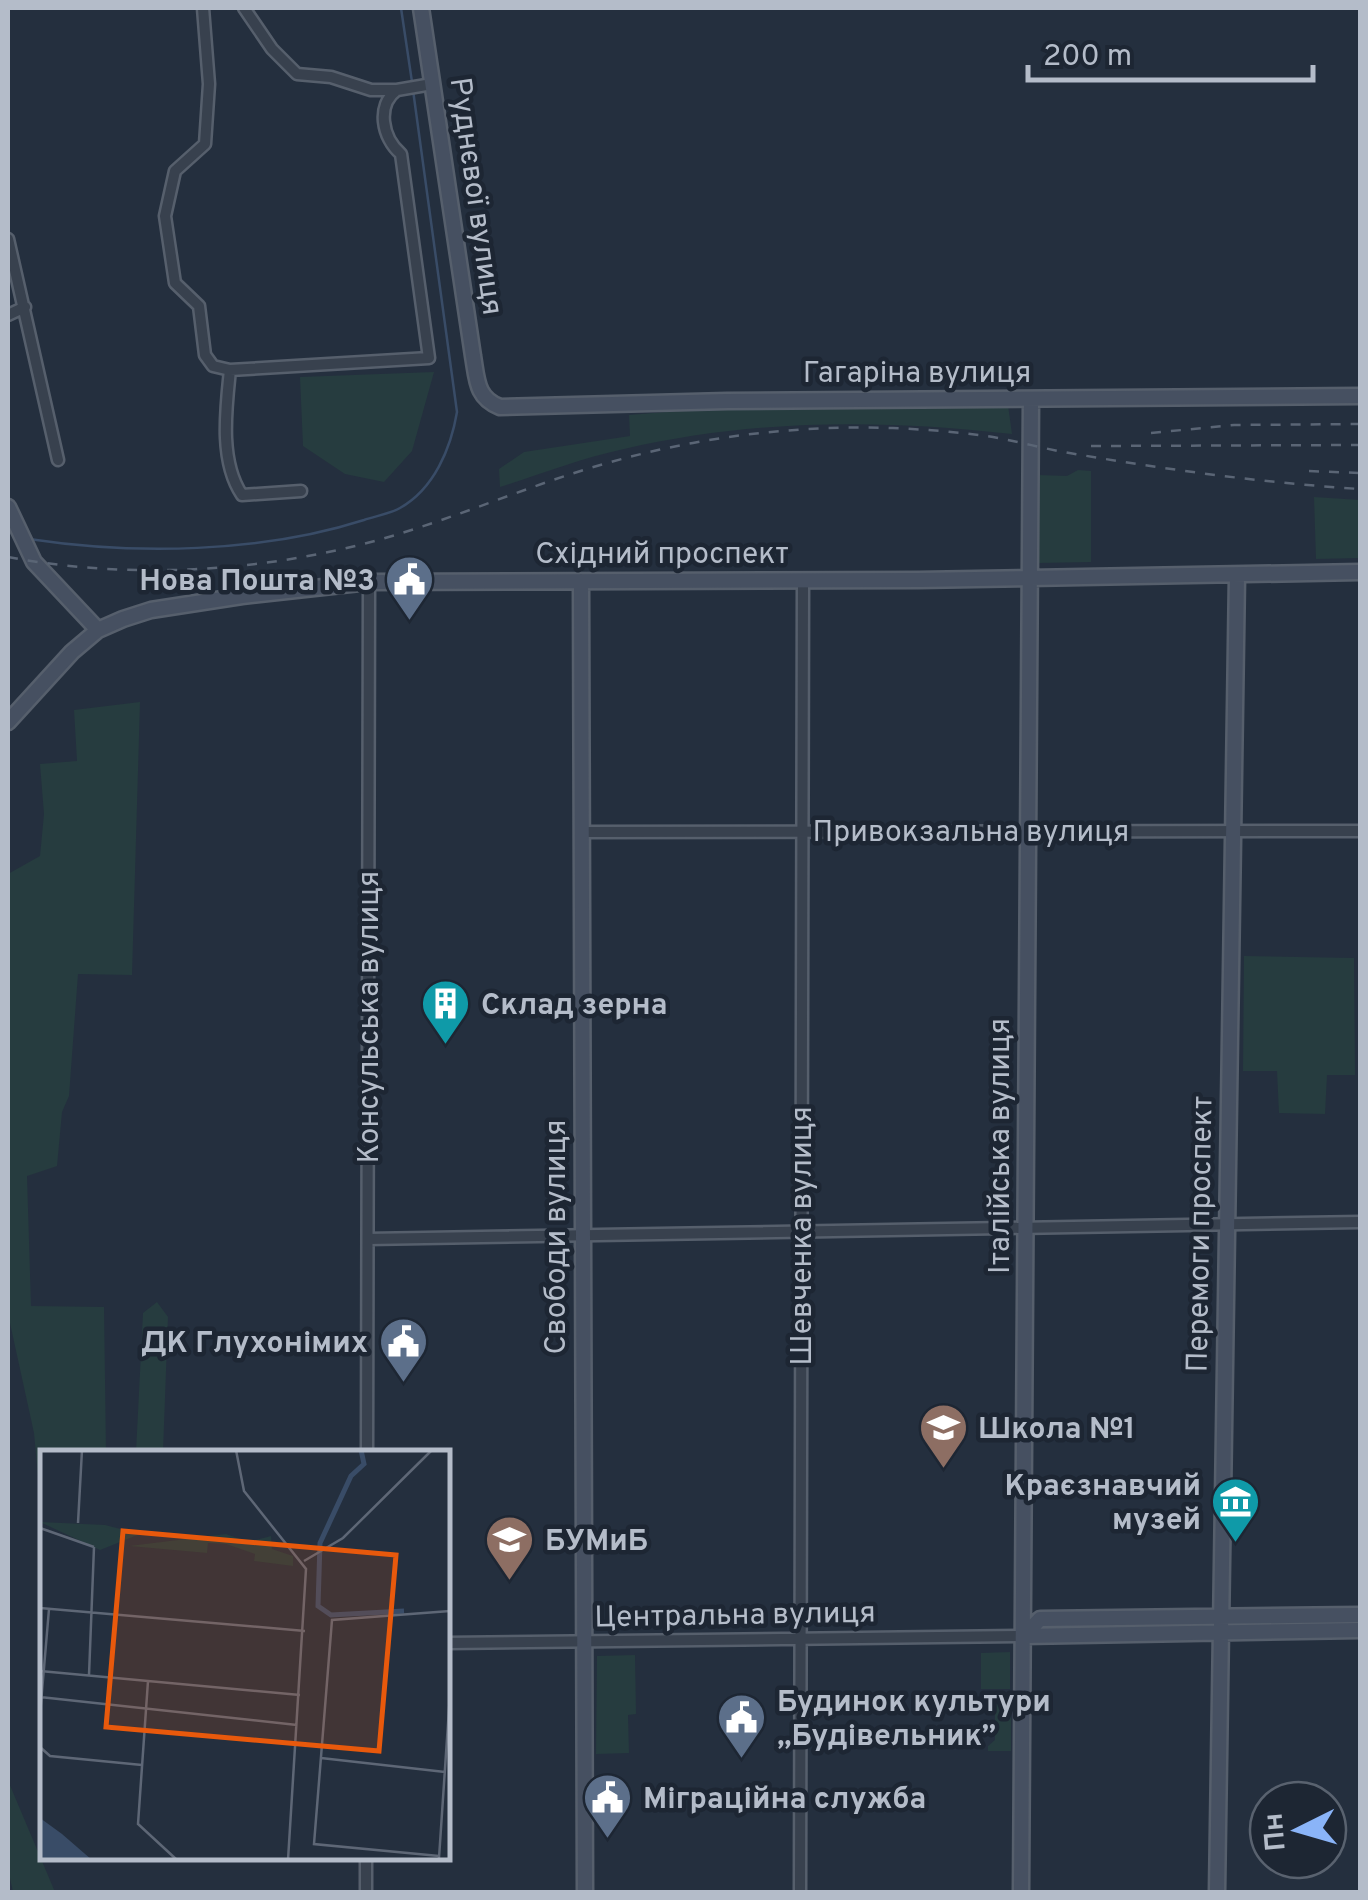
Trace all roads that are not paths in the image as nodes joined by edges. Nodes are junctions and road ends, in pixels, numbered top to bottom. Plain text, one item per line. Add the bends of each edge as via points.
1 (203, 8) edge
2 (244, 8) edge
3 (421, 8) edge
4 (432, 84) junction
5 (398, 90) junction
6 (8, 240) edge
7 (24, 307) junction
8 (8, 316) edge
9 (230, 370) junction
10 (479, 392) joint
11 (1360, 396) edge
12 (1032, 400) junction
13 (58, 460) dead end
14 (301, 491) dead end
15 (8, 508) edge
16 (1360, 572) edge
17 (1237, 576) junction
18 (1030, 578) junction
19 (580, 580) junction
20 (803, 580) junction
21 (370, 582) junction
22 (98, 630) junction
23 (8, 722) edge
24 (1029, 830) junction
25 (802, 831) junction
26 (1234, 831) junction
27 (1360, 831) edge
28 (581, 832) junction
29 (1360, 1222) edge
30 (1226, 1224) junction
31 (1026, 1229) junction
32 (801, 1230) junction
33 (582, 1236) junction
34 (368, 1239) junction
35 (367, 1450) edge
36 (1360, 1615) edge
37 (1220, 1624) junction
38 (1360, 1630) edge
39 (1024, 1636) junction
40 (800, 1641) junction
41 (450, 1644) edge
42 (584, 1644) junction
43 (366, 1860) edge
44 (366, 1892) edge
45 (585, 1892) edge
46 (800, 1892) edge
47 (1021, 1892) edge
48 (1217, 1892) edge

1 - 9 street via 210,84 205,144 175,171 165,216 174,283 199,306 205,355 213,366
2 - 5 street via 297,74
3 - 4 main road, Руднєвої вулиця
4 - 5 street
4 - 10 main road, Руднєвої вулиця
5 - 9 street via 383,106 391,145 401,154 429,358
6 - 7 street
7 - 8 street
7 - 13 street
9 - 14 street via 231,479 242,495
10 - 12 main road, Гагаріна вулиця via 500,408
11 - 12 main road, Гагаріна вулиця
12 - 18 main road, Італійська вулиця
15 - 22 main road via 31,556
16 - 17 main road, Східний проспект
17 - 18 main road, Східний проспект
17 - 26 main road, Перемоги проспект
18 - 20 main road, Східний проспект
18 - 24 main road, Італійська вулиця
19 - 20 main road, Східний проспект
19 - 21 main road, Східний проспект
19 - 28 main road, Свободи вулиця
20 - 25 street, Шевченка вулиця
21 - 22 main road, Східний проспект via 150,610
21 - 34 street, Консульська вулиця
22 - 23 main road, Східний проспект
24 - 25 street, Привокзальна вулиця
24 - 26 street, Привокзальна вулиця
24 - 31 main road, Італійська вулиця
25 - 28 street, Привокзальна вулиця
25 - 32 street, Шевченка вулиця
26 - 27 street, Привокзальна вулиця
26 - 30 main road, Перемоги проспект
28 - 33 main road, Свободи вулиця
29 - 30 street
30 - 31 street
30 - 37 main road, Перемоги проспект
31 - 32 street
31 - 39 main road, Італійська вулиця
32 - 33 street
32 - 40 street, Шевченка вулиця
33 - 34 street
33 - 42 main road, Свободи вулиця
34 - 35 street, Консульська вулиця
36 - 37 main road, Центральна вулиця
37 - 38 main road, Центральна вулиця
37 - 39 main road, Центральна вулиця via 1040,1619
37 - 48 main road, Перемоги проспект
39 - 40 street, Центральна вулиця
39 - 47 main road, Італійська вулиця
40 - 42 street, Центральна вулиця
40 - 46 street, Шевченка вулиця
41 - 42 street, Центральна вулиця
42 - 45 main road, Свободи вулиця
43 - 44 street

